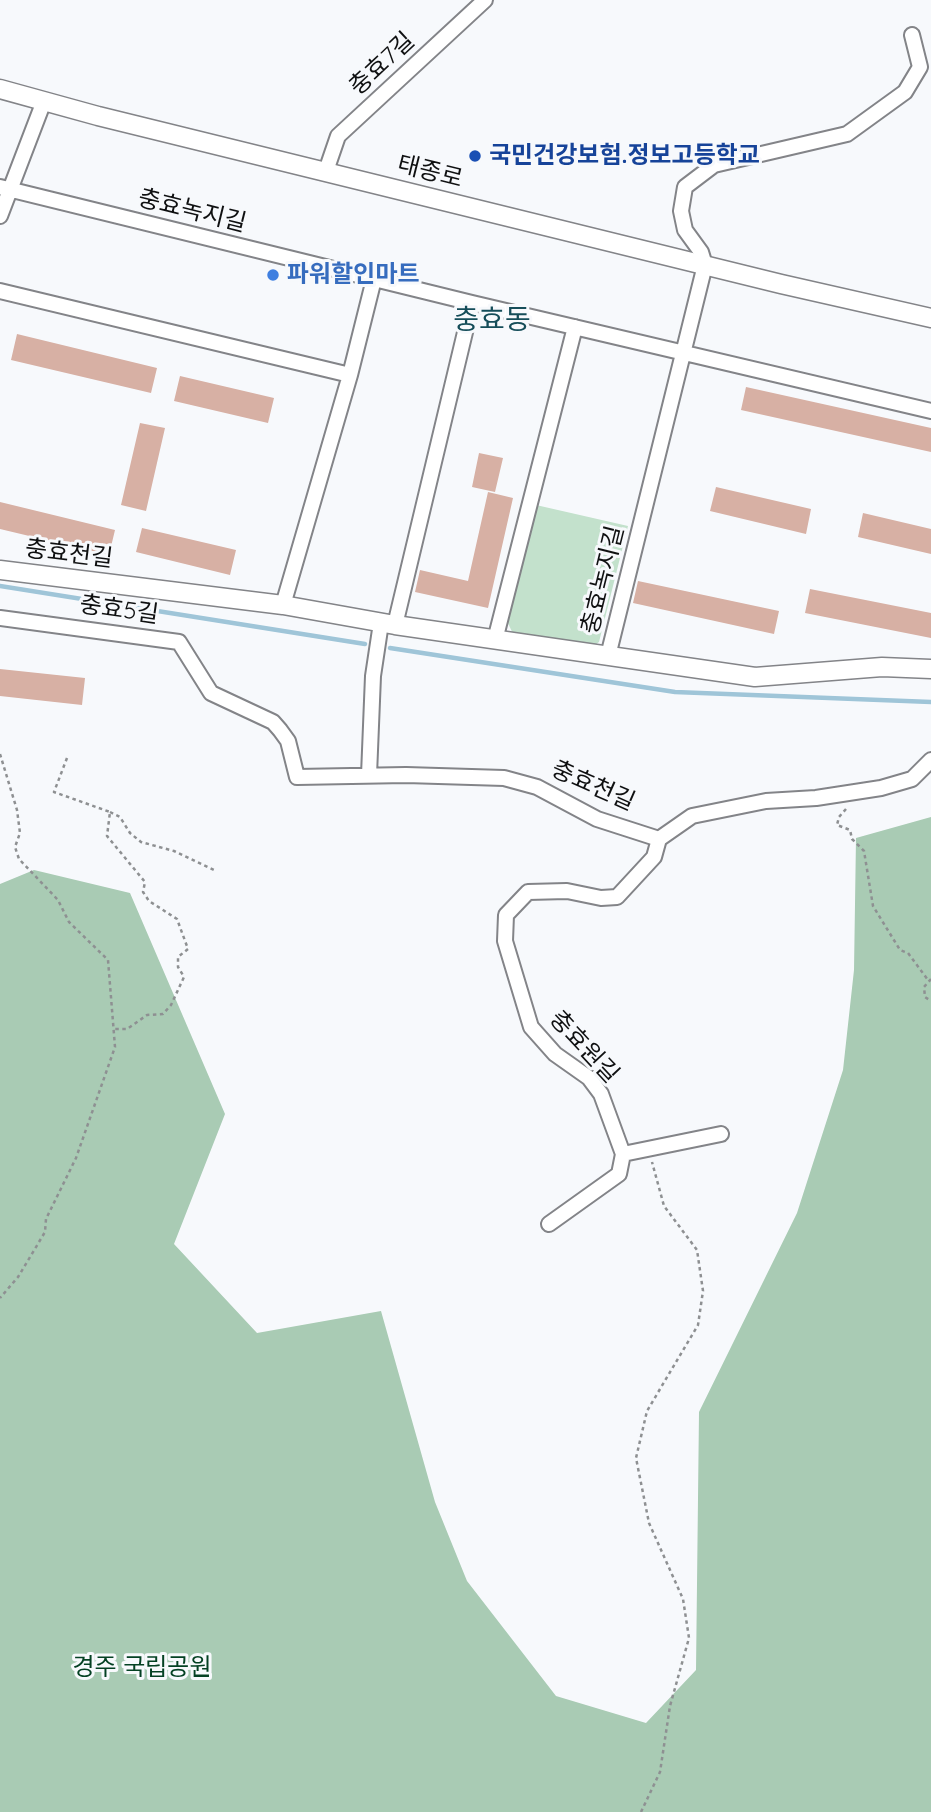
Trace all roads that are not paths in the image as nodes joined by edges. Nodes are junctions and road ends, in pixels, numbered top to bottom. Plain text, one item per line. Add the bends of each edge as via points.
1 (485, 0) edge
2 (912, 34) dead end
3 (0, 89) edge
4 (44, 101) junction
5 (326, 171) junction
6 (5, 188) edge
7 (0, 216) edge
8 (705, 265) junction
9 (374, 279) junction
10 (0, 291) edge
11 (472, 303) junction
12 (931, 318) edge
13 (575, 327) junction
14 (682, 352) junction
15 (350, 375) junction
16 (931, 411) edge
17 (0, 570) edge
18 (283, 605) junction
19 (0, 618) edge
20 (388, 624) junction
21 (495, 640) junction
22 (608, 656) junction
23 (931, 669) edge
24 (931, 760) edge
25 (369, 775) junction
26 (659, 839) junction
27 (721, 1134) dead end
28 (623, 1154) junction
29 (549, 1223) dead end

1 - 5 street, 충효7길 via 338,136
2 - 8 street via 920,67 905,92 847,134 714,165 685,187 681,211 685,230
3 - 4 street, 태종로
4 - 5 street, 태종로
4 - 6 street
5 - 8 street, 태종로
6 - 7 street
6 - 9 street, 충효녹지길
8 - 12 street, 태종로
8 - 14 street
9 - 11 street, 충효녹지길
9 - 15 street
10 - 15 street
11 - 13 street, 충효녹지길
11 - 20 street
13 - 14 street, 충효녹지길
13 - 21 street
14 - 16 street, 충효녹지길
14 - 22 street, 충효녹지길
15 - 18 street
17 - 18 street, 충효천길
18 - 20 street, 충효천길
19 - 25 street, 충효5길 via 179,642 211,693 273,722 280,730 288,741 297,777
20 - 21 street, 충효천길
20 - 25 street via 373,676
21 - 22 street, 충효천길
22 - 23 street, 충효천길 via 755,677 882,667
24 - 26 street via 912,779 692,817
25 - 26 street, 충효천길 via 505,778 537,787 597,819
26 - 28 street, 충효원길 via 654,858 617,897 527,892 506,915 505,941 531,1027 601,1094
27 - 28 street
28 - 29 street via 619,1174

